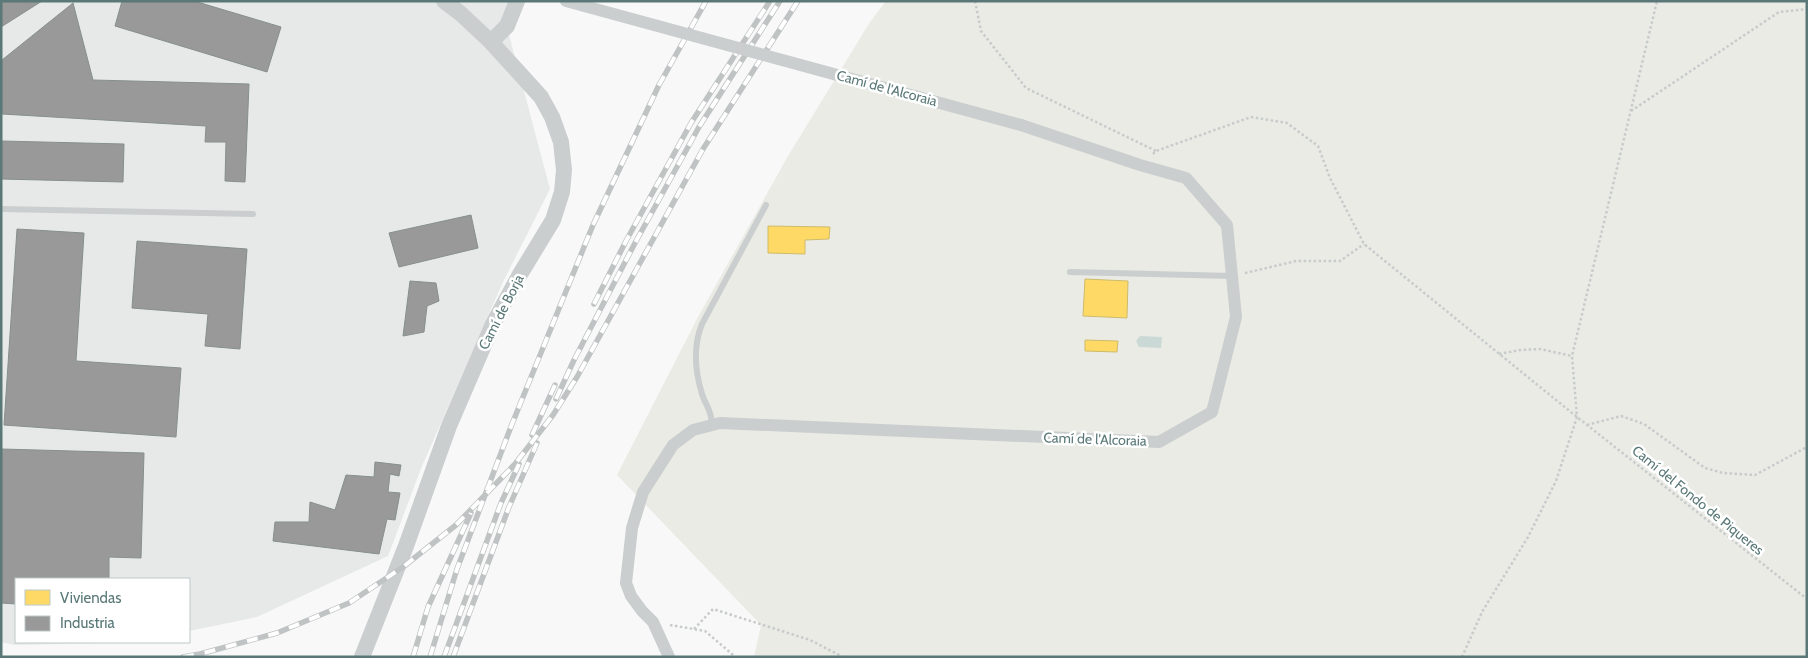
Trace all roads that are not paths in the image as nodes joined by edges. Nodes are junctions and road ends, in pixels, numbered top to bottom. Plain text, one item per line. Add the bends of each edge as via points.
1 (444, 1) edge
2 (517, 1) edge
3 (566, 1) edge
4 (491, 42) junction
5 (766, 204) dead end
6 (1, 209) edge
7 (253, 214) dead end
8 (1070, 272) dead end
9 (1233, 276) junction
10 (712, 424) junction
11 (362, 657) edge
12 (669, 657) edge

1 - 4 street, Camí de Borja
2 - 4 street via 507,26
3 - 9 street, Camí de l'Alcoraia, bridge via 1021,124 1186,178 1227,225
4 - 11 street, Camí de Borja via 541,97 552,117 561,142 562,192 553,220 493,324 448,426 406,546
5 - 10 lane via 696,339 701,390
6 - 7 lane
8 - 9 lane
9 - 10 street, Camí de l'Alcoraia via 1236,317 1212,412 1159,442
10 - 12 street, Camí de l'Alcoraia via 693,430 673,445 644,492 632,528 626,583 630,596 653,622

